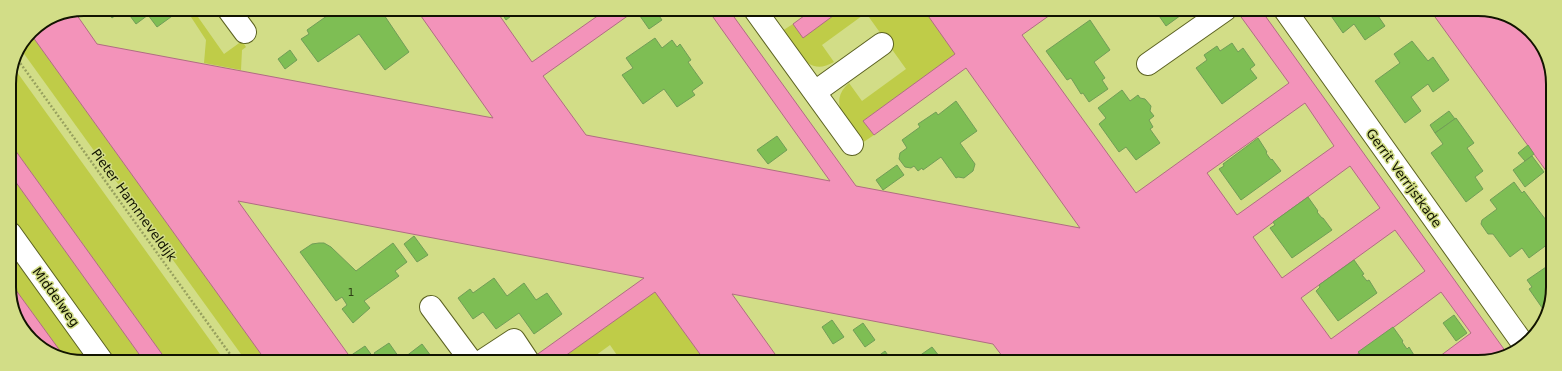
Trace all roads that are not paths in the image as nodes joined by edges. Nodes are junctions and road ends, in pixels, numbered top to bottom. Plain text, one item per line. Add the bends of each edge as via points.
1 (233, 16) edge
2 (759, 16) edge
3 (1216, 16) edge
4 (1289, 16) edge
5 (245, 32) dead end
6 (882, 44) dead end
7 (1148, 64) dead end
8 (814, 92) junction
9 (852, 144) dead end
10 (16, 241) edge
11 (431, 307) dead end
12 (1521, 340) edge
13 (98, 355) edge
14 (467, 355) edge
15 (491, 355) edge
16 (524, 355) edge

1 - 5 street
2 - 8 street
3 - 7 street
4 - 12 street, Gerrit Verrijstkade
6 - 8 street
8 - 9 street
10 - 13 street, Middelweg
11 - 14 street
15 - 16 street via 514,340

